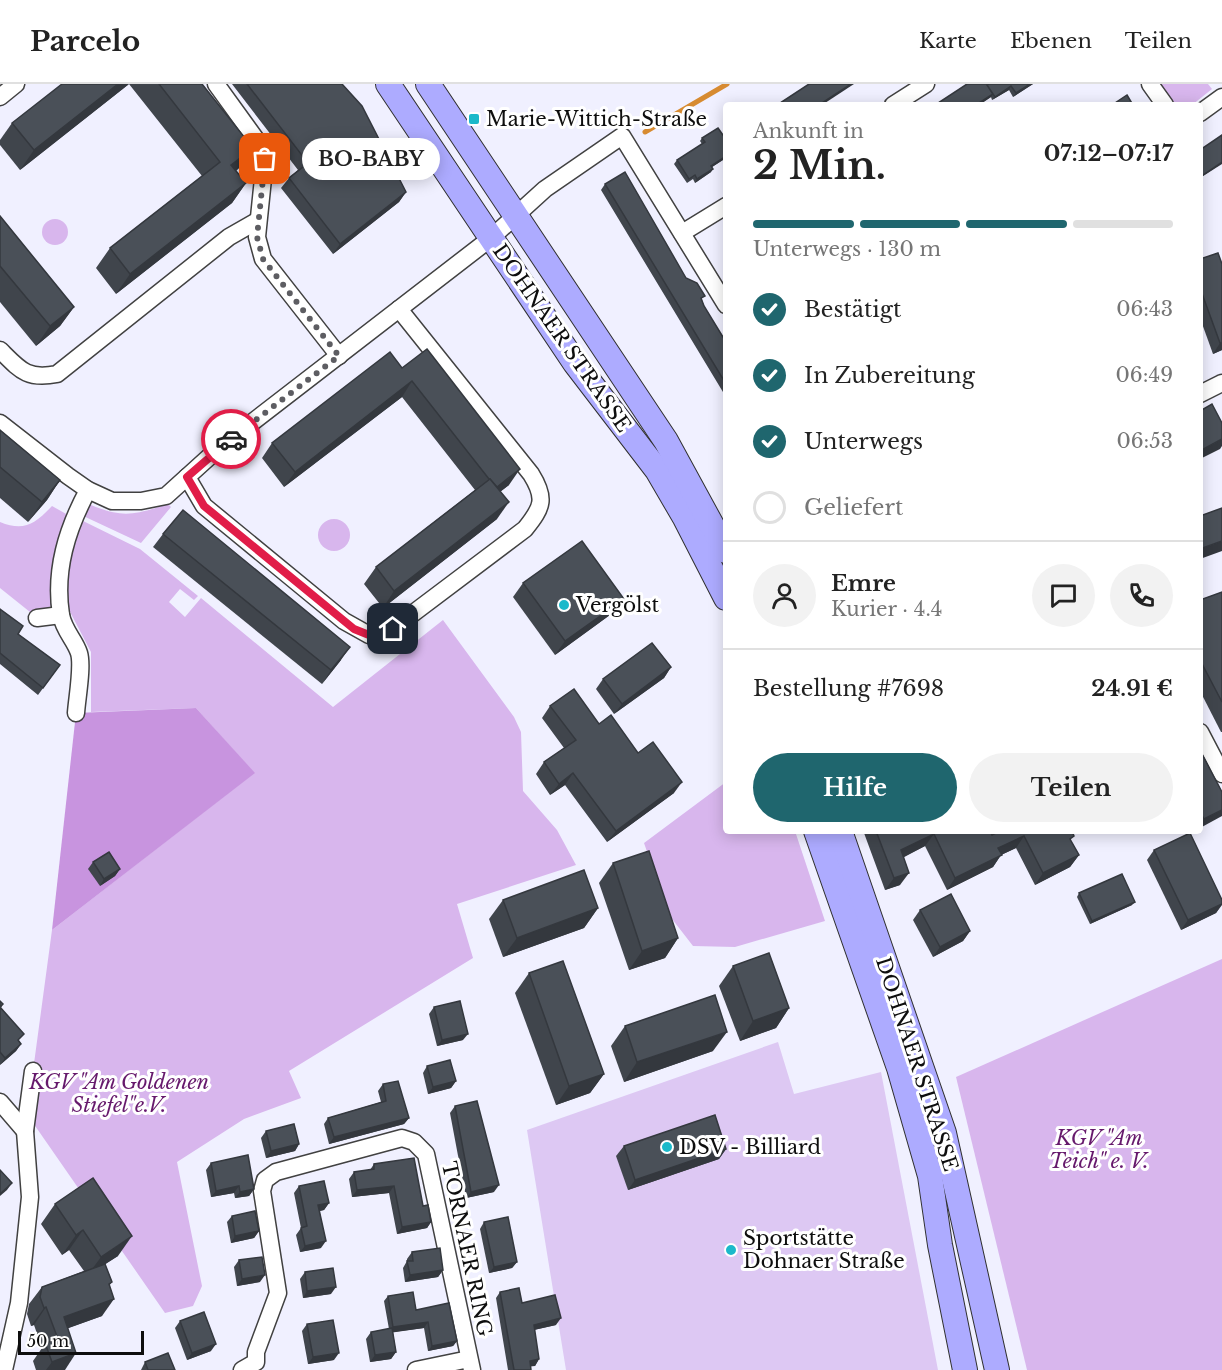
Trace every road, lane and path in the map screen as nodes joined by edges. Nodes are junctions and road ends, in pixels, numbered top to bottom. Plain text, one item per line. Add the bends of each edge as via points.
1 (16, 84) edge
2 (216, 84) edge
3 (388, 84) edge
4 (428, 84) edge
5 (926, 84) edge
6 (1150, 84) edge
7 (0, 97) edge
8 (1222, 97) edge
9 (898, 102) edge
10 (1163, 102) edge
11 (1203, 111) edge
12 (723, 208) edge
13 (515, 216) junction
14 (257, 221) junction
15 (682, 233) junction
16 (491, 238) junction
17 (723, 300) edge
18 (399, 309) junction
19 (0, 350) edge
20 (339, 356) junction
21 (1222, 383) edge
22 (1203, 392) edge
23 (0, 423) edge
24 (187, 477) junction
25 (88, 490) junction
26 (723, 546) edge
27 (723, 592) edge
28 (61, 615) junction
29 (37, 618) dead end
30 (76, 713) dead end
31 (1203, 738) edge
32 (1222, 774) edge
33 (817, 834) edge
34 (841, 834) edge
35 (33, 1071) dead end
36 (0, 1102) edge
37 (25, 1131) junction
38 (470, 1364) edge
39 (255, 1367) edge
40 (4, 1370) edge
41 (416, 1370) edge
42 (965, 1370) edge
43 (997, 1370) edge

1 - 7 street
2 - 14 street via 263,149
3 - 16 main road, DOHNAER STRASSE
4 - 13 main road, DOHNAER STRASSE
5 - 9 street
6 - 10 street
8 - 11 street
12 - 15 street
13 - 15 street via 545,189 622,136
13 - 16 street
13 - 26 main road, DOHNAER STRASSE via 666,441
14 - 19 street via 229,237 57,374 25,374
14 - 20 street via 263,259
15 - 17 street
16 - 18 street
16 - 27 main road, DOHNAER STRASSE via 575,363 657,470
18 - 20 street
18 - 24 street via 542,491 541,505 525,529 383,636 369,635 354,629 204,506
20 - 24 street
21 - 22 street
23 - 25 street
24 - 25 street via 166,495 141,501 112,501
25 - 28 street via 64,544
28 - 29 street
28 - 30 street via 79,653
31 - 32 street
33 - 42 main road, DOHNAER STRASSE via 899,1068 930,1176
34 - 43 main road, DOHNAER STRASSE via 944,1133
35 - 37 street
36 - 37 street
37 - 40 street via 30,1197 19,1303
38 - 39 street, TORNAER RING via 426,1154 414,1142 402,1138 276,1172 265,1180 262,1191 278,1293 256,1352
38 - 41 street

